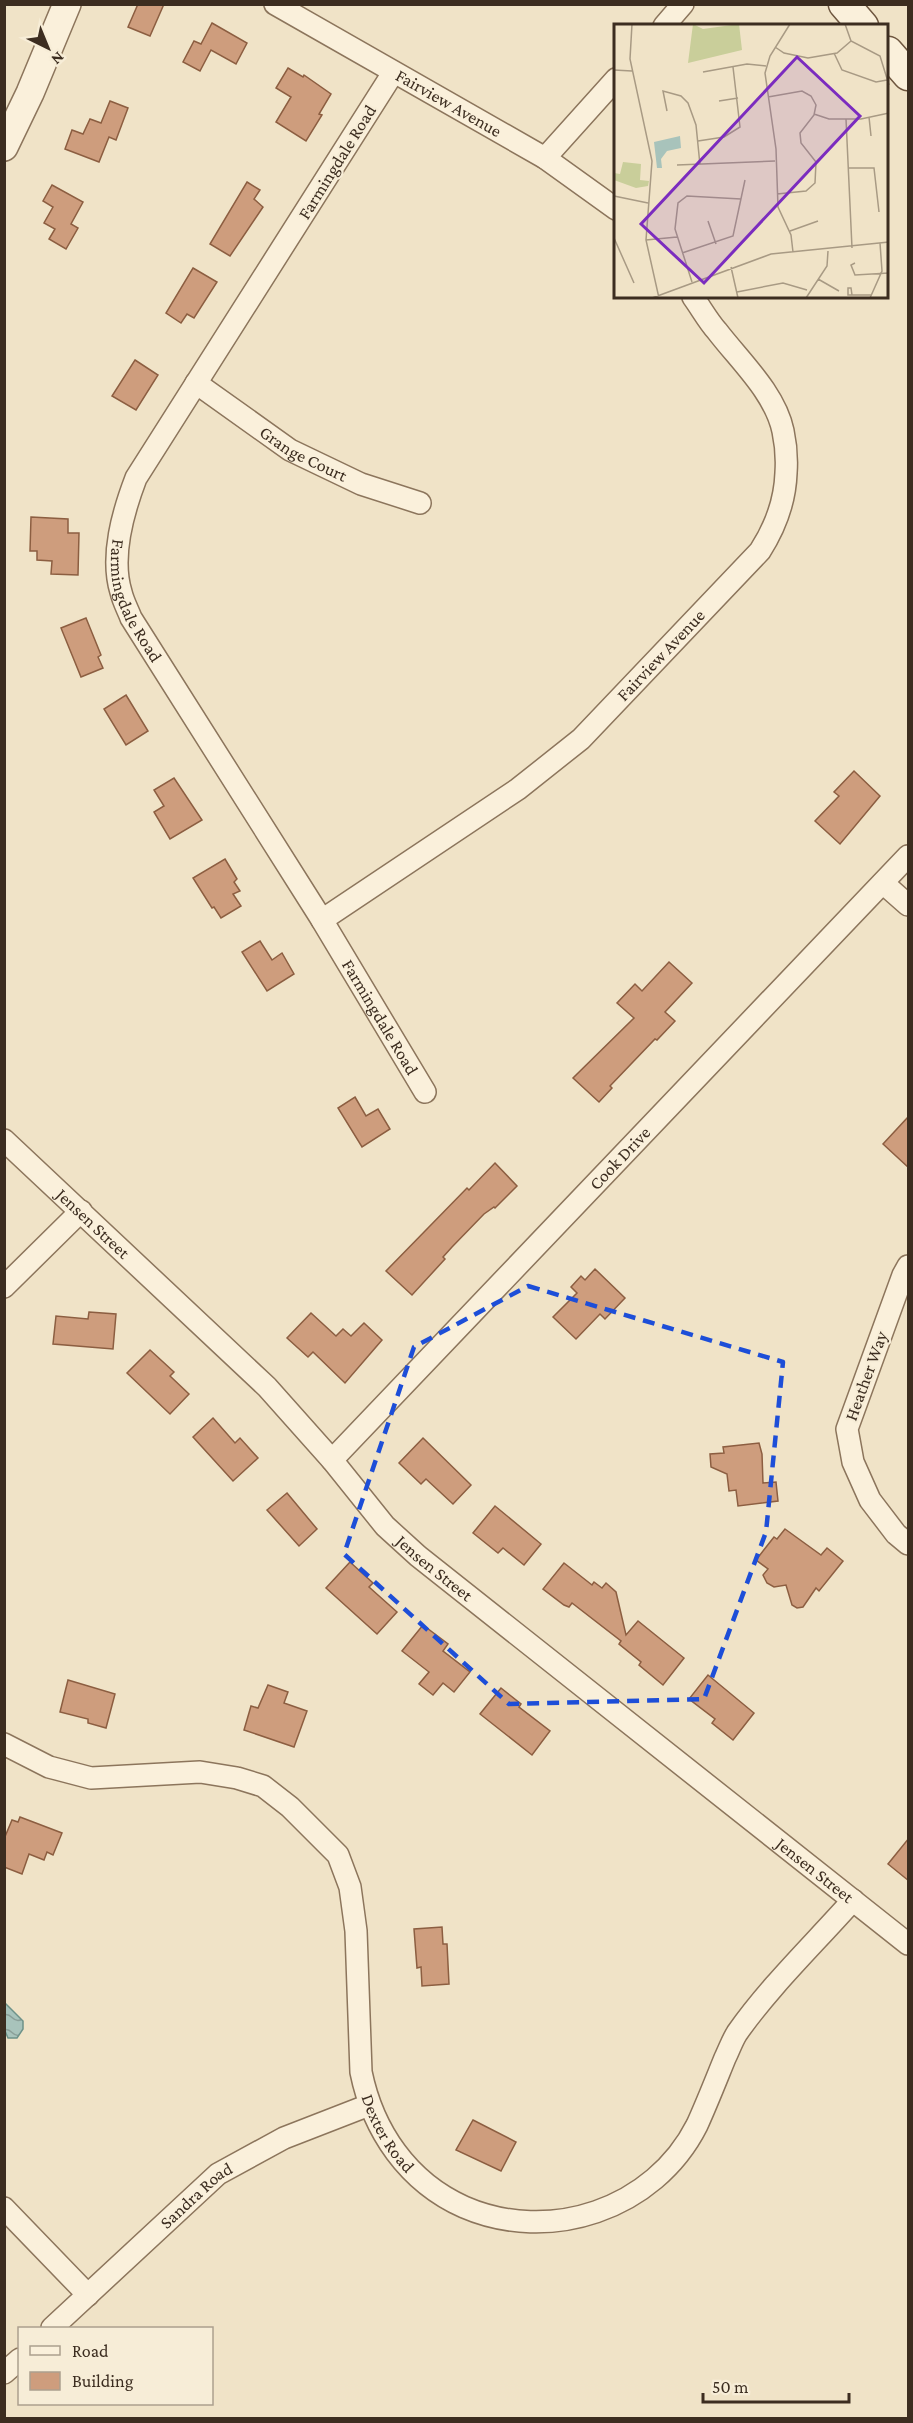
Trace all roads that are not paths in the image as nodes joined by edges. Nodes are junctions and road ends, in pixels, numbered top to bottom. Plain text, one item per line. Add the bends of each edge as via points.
1 (67, 4) edge
2 (275, 4) edge
3 (683, 4) edge
4 (844, 4) edge
5 (666, 24) edge
6 (861, 24) edge
7 (889, 53) edge
8 (393, 73) junction
9 (909, 75) edge
10 (614, 81) edge
11 (4, 147) edge
12 (545, 158) junction
13 (614, 208) edge
14 (694, 298) edge
15 (196, 383) junction
16 (420, 503) dead end
17 (909, 856) edge
18 (883, 883) junction
19 (909, 905) edge
20 (322, 920) junction
21 (425, 1092) dead end
22 (4, 1140) edge
23 (81, 1211) junction
24 (909, 1266) edge
25 (4, 1287) edge
26 (332, 1460) junction
27 (909, 1544) edge
28 (4, 1744) edge
29 (853, 1900) junction
30 (909, 1944) edge
31 (369, 2105) junction
32 (4, 2208) edge
33 (88, 2295) junction
34 (53, 2327) edge
35 (18, 2361) edge
36 (4, 2373) edge

1 - 11 street
2 - 8 street, Fairview Avenue
3 - 5 street
4 - 6 main road
7 - 9 main road
8 - 12 street, Fairview Avenue
8 - 15 street, Farmingdale Road
10 - 12 street
12 - 13 street, Fairview Avenue
14 - 20 street, Fairview Avenue via 763,391 783,430 786,488 771,534 760,551 581,739 518,789
15 - 16 street, Grange Court via 290,450 361,484
15 - 20 street, Farmingdale Road via 136,478 125,508 119,540 120,591 131,618
17 - 18 street, Cook Drive
18 - 19 street
18 - 26 street, Cook Drive
20 - 21 street, Farmingdale Road
22 - 23 street, Jensen Street
23 - 25 street
23 - 26 street, Jensen Street via 267,1388
24 - 27 street, Heather Way via 847,1429 853,1462 870,1500 896,1534
26 - 29 street, Jensen Street via 385,1526 418,1556
28 - 31 street, Dexter Road via 49,1767 91,1778 200,1772 237,1778 263,1786 317,1832 338,1855 350,1887 356,1942 359,2054
29 - 30 street, Jensen Street
29 - 31 street, Dexter Road via 735,2036 696,2125 676,2156 642,2188 601,2211 565,2220 528,2222 491,2217 456,2203 425,2183 398,2157
31 - 33 street, Sandra Road via 284,2138 218,2174
32 - 33 street
33 - 34 street, Sandra Road
35 - 36 street

